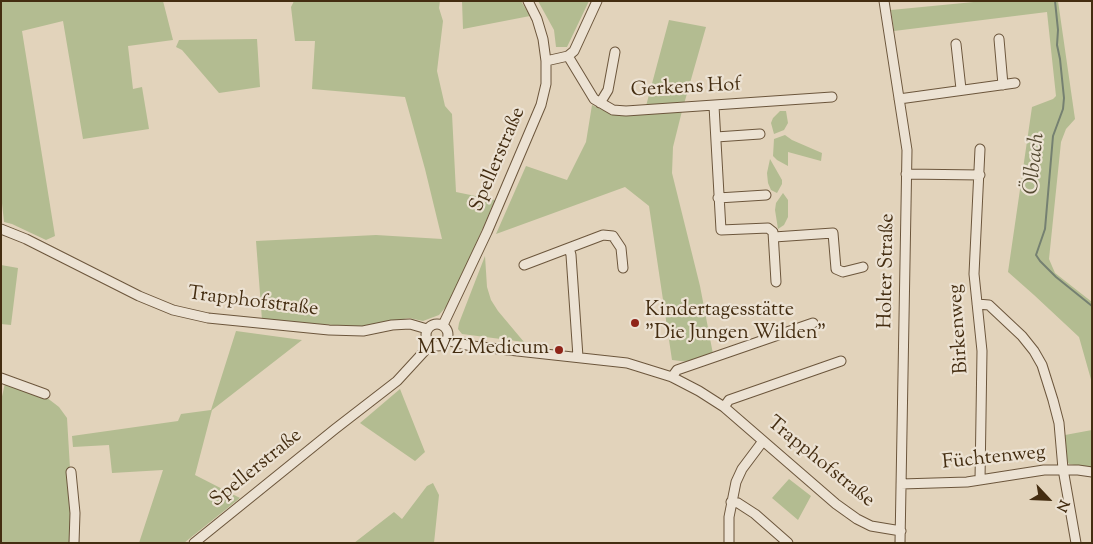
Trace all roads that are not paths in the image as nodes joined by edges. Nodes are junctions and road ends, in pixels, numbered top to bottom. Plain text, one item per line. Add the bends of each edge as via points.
1 (528, 1) edge
2 (598, 1) edge
3 (884, 1) edge
4 (999, 39) dead end
5 (956, 44) dead end
6 (615, 52) dead end
7 (568, 56) junction
8 (546, 61) junction
9 (1015, 83) dead end
10 (1003, 85) junction
11 (961, 89) junction
12 (832, 97) dead end
13 (899, 99) junction
14 (600, 103) junction
15 (714, 106) junction
16 (760, 134) dead end
17 (716, 137) junction
18 (980, 149) dead end
19 (906, 174) junction
20 (980, 175) junction
21 (766, 195) dead end
22 (718, 198) junction
23 (1, 229) edge
24 (774, 237) junction
25 (569, 248) junction
26 (524, 265) dead end
27 (863, 267) dead end
28 (623, 268) dead end
29 (776, 282) dead end
30 (977, 304) junction
31 (813, 323) dead end
32 (443, 325) junction
33 (427, 329) junction
34 (447, 340) junction
35 (431, 344) junction
36 (578, 357) junction
37 (841, 361) dead end
38 (672, 377) junction
39 (1, 378) edge
40 (45, 394) dead end
41 (724, 407) junction
42 (763, 441) junction
43 (1063, 469) junction
44 (71, 472) dead end
45 (1092, 472) edge
46 (980, 480) junction
47 (901, 484) junction
48 (731, 502) junction
49 (900, 531) junction
50 (74, 543) edge
51 (194, 543) edge
52 (729, 543) edge
53 (788, 543) edge
54 (900, 543) edge
55 (1076, 543) edge

1 - 8 street, Spellerstraße via 544,40
2 - 7 street via 576,47
3 - 13 street, Holter Straße
4 - 10 street
5 - 11 street
6 - 14 street via 608,90
7 - 8 street
7 - 14 street via 594,99
8 - 32 street, Spellerstraße via 544,91 533,128
9 - 10 street
10 - 11 street
11 - 13 street
12 - 15 street, Gerkens Hof
13 - 19 street, Holter Straße via 907,150
14 - 15 street, Gerkens Hof via 613,110 626,111
15 - 17 street
16 - 17 street
17 - 22 street
18 - 20 street, Birkenweg
19 - 20 street
19 - 47 street, Holter Straße
20 - 30 street, Birkenweg via 974,274
21 - 22 street
22 - 24 street via 721,230 768,228
23 - 33 street, Trapphofstraße via 173,310 208,318 329,330 363,331 410,324
24 - 27 street via 833,233 836,270 843,272
24 - 29 street
25 - 26 street
25 - 28 street via 603,235 613,236 621,248
25 - 36 street
30 - 43 street via 989,305 1022,336 1042,365 1059,423
30 - 46 street, Birkenweg via 982,351
31 - 38 street via 677,370
32 - 33 street via 431,325
32 - 34 street via 448,334
33 - 35 street via 426,336
34 - 35 street via 436,346
34 - 36 street, Trapphofstraße via 472,346
35 - 51 street, Spellerstraße via 397,381
36 - 38 street, Trapphofstraße via 627,363
37 - 41 street, Trapphofstraße via 729,400
38 - 41 street, Trapphofstraße
39 - 40 street
41 - 42 street, Trapphofstraße
42 - 48 street via 742,469
42 - 49 street, Trapphofstraße via 857,520
43 - 45 street, Füchtenweg
43 - 46 street, Füchtenweg
43 - 55 street
44 - 50 street
46 - 47 street, Füchtenweg
47 - 49 street, Holter Straße
48 - 52 street
48 - 53 street via 751,511
49 - 54 street, Holter Straße

